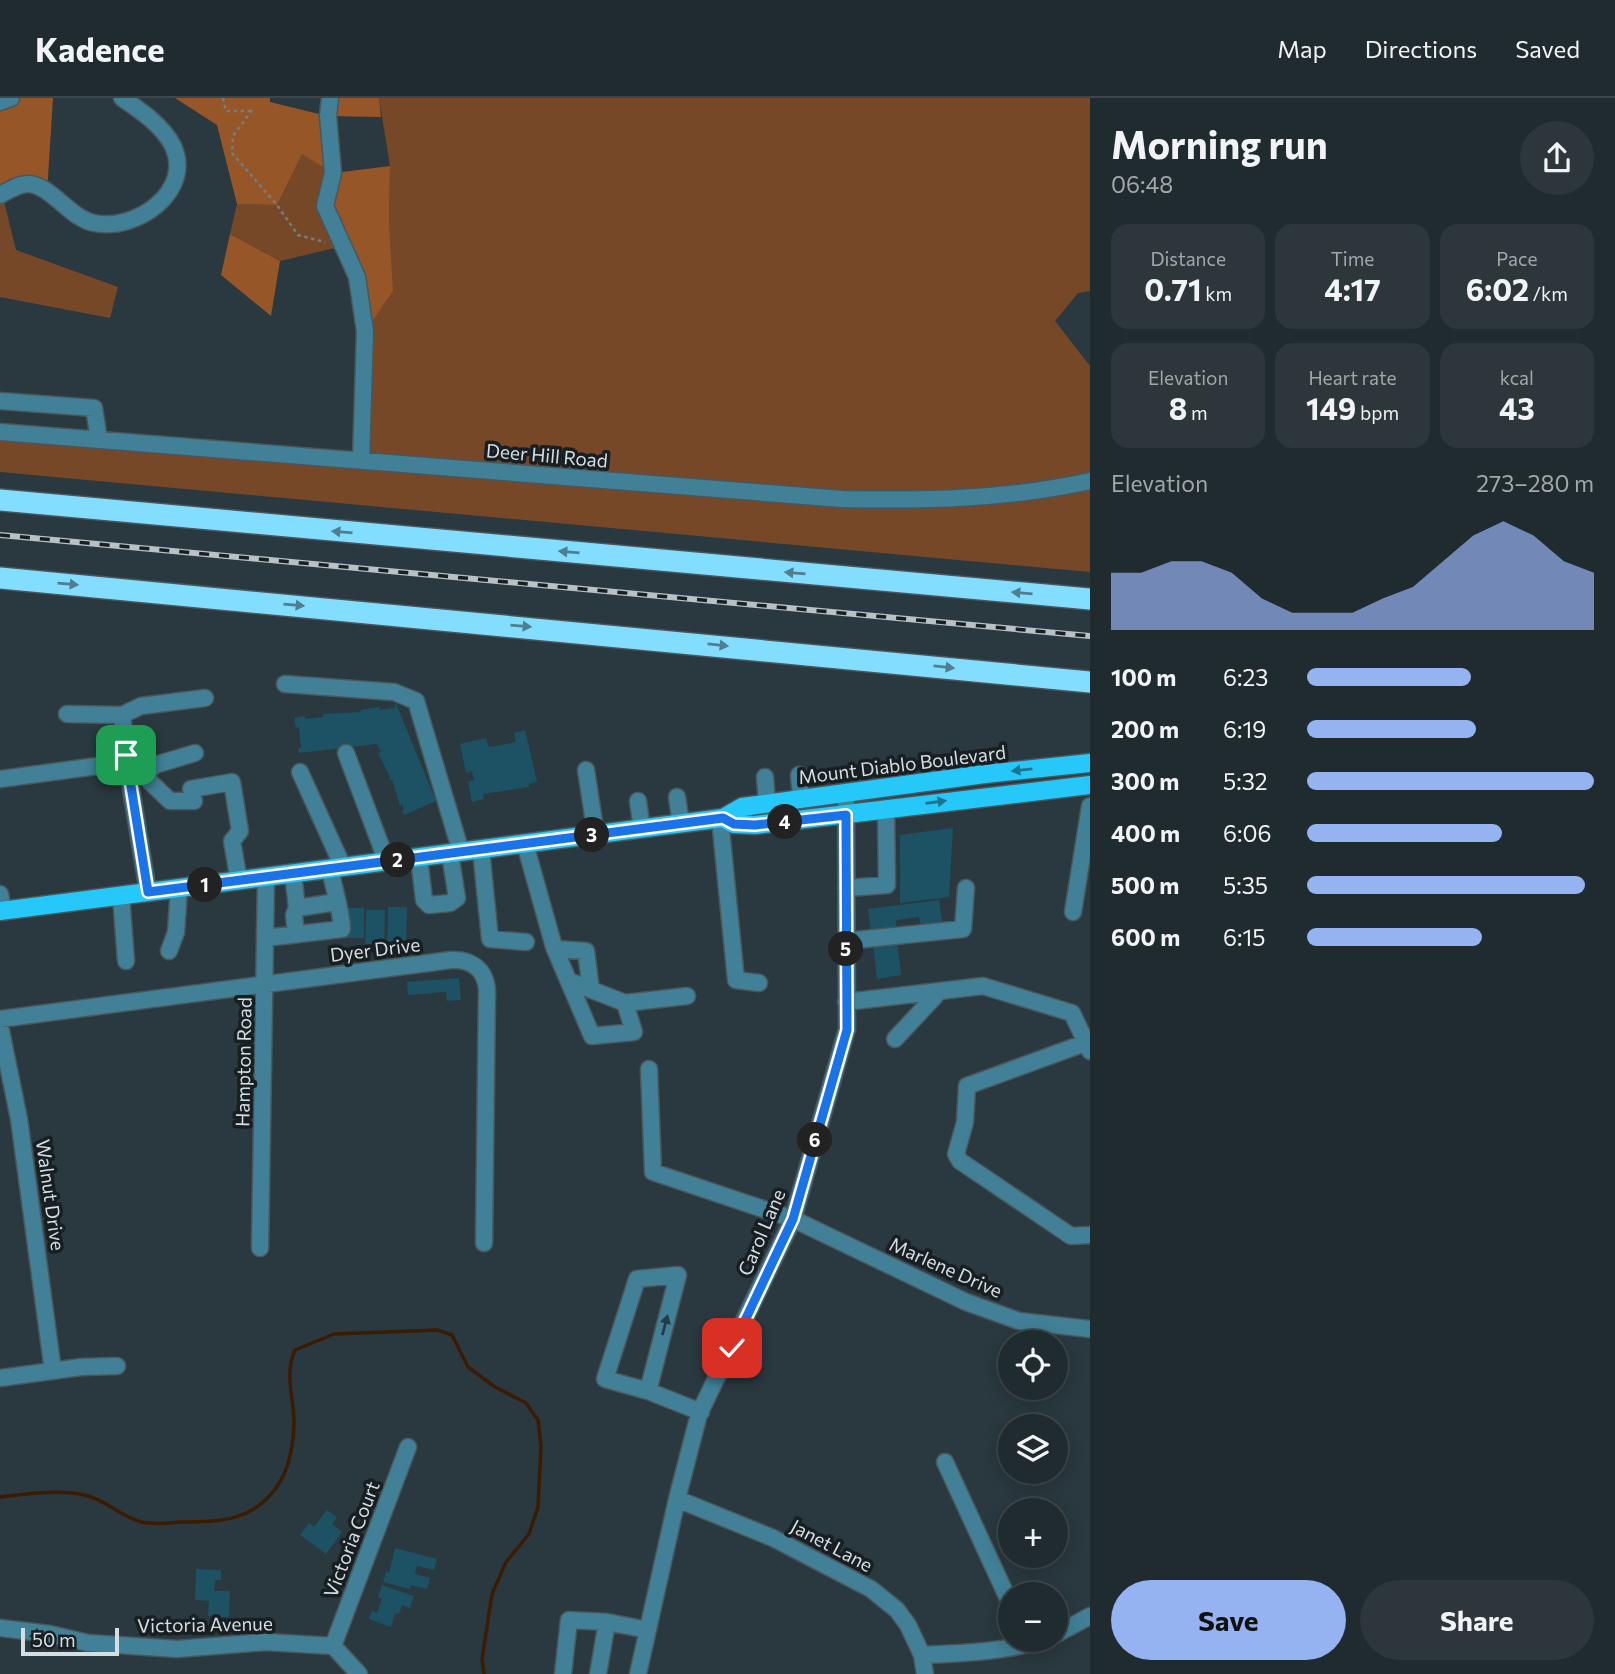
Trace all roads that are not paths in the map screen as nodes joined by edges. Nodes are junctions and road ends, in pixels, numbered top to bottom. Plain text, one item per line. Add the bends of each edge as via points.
1 (12, 98) edge
2 (122, 98) edge
3 (330, 98) edge
4 (0, 102) edge
5 (0, 195) edge
6 (0, 401) edge
7 (0, 432) edge
8 (99, 440) junction
9 (361, 461) junction
10 (1090, 481) edge
11 (0, 500) edge
12 (0, 578) edge
13 (1090, 599) edge
14 (1090, 682) edge
15 (285, 684) dead end
16 (205, 698) dead end
17 (67, 714) dead end
18 (122, 715) junction
19 (195, 753) dead end
20 (346, 753) dead end
21 (127, 762) junction
22 (1090, 763) edge
23 (586, 770) dead end
24 (300, 772) dead end
25 (799, 775) dead end
26 (765, 777) dead end
27 (0, 779) edge
28 (1090, 785) edge
29 (846, 792) junction
30 (677, 797) dead end
31 (801, 798) junction
32 (638, 801) dead end
33 (767, 803) junction
34 (1090, 806) edge
35 (886, 809) junction
36 (846, 815) junction
37 (722, 818) junction
38 (681, 824) junction
39 (642, 829) junction
40 (596, 835) junction
41 (525, 844) junction
42 (481, 850) junction
43 (455, 853) junction
44 (419, 858) junction
45 (387, 862) junction
46 (336, 868) junction
47 (293, 874) junction
48 (266, 877) junction
49 (239, 881) junction
50 (178, 888) junction
51 (846, 888) junction
52 (966, 888) dead end
53 (148, 892) junction
54 (121, 895) junction
55 (337, 902) junction
56 (1, 905) edge
57 (297, 908) junction
58 (1073, 912) dead end
59 (296, 934) junction
60 (265, 938) junction
61 (846, 941) junction
62 (526, 942) dead end
63 (555, 949) junction
64 (169, 951) dead end
65 (126, 961) dead end
66 (569, 981) junction
67 (265, 984) junction
68 (759, 984) dead end
69 (591, 990) junction
70 (940, 991) junction
71 (687, 996) dead end
72 (846, 1002) junction
73 (625, 1003) junction
74 (0, 1019) edge
75 (0, 1026) edge
76 (895, 1039) dead end
77 (1088, 1047) edge
78 (649, 1069) dead end
79 (793, 1219) junction
80 (1090, 1235) edge
81 (484, 1243) dead end
82 (260, 1248) dead end
83 (1090, 1329) edge
84 (117, 1366) dead end
85 (53, 1371) junction
86 (0, 1378) edge
87 (648, 1391) junction
88 (701, 1412) junction
89 (408, 1447) dead end
90 (945, 1462) dead end
91 (677, 1499) junction
92 (1000, 1582) edge
93 (1090, 1616) edge
94 (607, 1622) junction
95 (0, 1628) edge
96 (1068, 1629) edge
97 (648, 1630) junction
98 (333, 1646) junction
99 (998, 1647) edge
100 (922, 1655) junction
101 (359, 1674) edge
102 (563, 1674) edge
103 (598, 1674) edge
104 (639, 1674) edge
105 (925, 1674) edge

1 - 4 street
2 - 5 street via 170,140 178,157 173,188 157,205 139,216 95,224 37,186 23,184
3 - 9 street via 333,173 325,206 357,277 366,331
6 - 8 street via 94,408
7 - 8 street, Deer Hill Road
8 - 9 street, Deer Hill Road
9 - 10 street, Deer Hill Road via 926,501 1005,495
13 -> 11 highway
12 -> 14 highway
15 - 43 street via 394,692 416,701
16 - 18 street via 141,706
17 - 18 street
18 - 21 street
19 - 49 street via 155,765 144,776 170,801 194,801 191,789 232,782 240,831 232,841
20 - 45 street
21 - 27 street
21 - 53 street
22 -> 29 main road, Mount Diablo Boulevard
23 - 40 street
24 - 46 street
25 - 31 street
26 - 33 street
35 -> 28 main road, Mount Diablo Boulevard
29 - 31 main road, Mount Diablo Boulevard
29 - 36 street, Carol Lane
30 - 38 street
31 - 33 main road, Mount Diablo Boulevard
32 - 39 street
33 - 37 main road, Mount Diablo Boulevard via 742,807
34 - 58 street
35 - 36 main road, Mount Diablo Boulevard
35 - 51 street via 887,885
36 - 37 main road, Mount Diablo Boulevard via 755,825
36 - 51 street, Carol Lane
37 - 38 main road, Mount Diablo Boulevard
37 - 68 street via 737,980
38 - 39 main road, Mount Diablo Boulevard
39 - 40 main road, Mount Diablo Boulevard
40 - 41 main road, Mount Diablo Boulevard
41 - 42 main road, Mount Diablo Boulevard
41 - 63 street
42 - 43 main road, Mount Diablo Boulevard
42 - 62 street via 490,939
43 - 44 main road, Mount Diablo Boulevard
43 - 44 street via 457,898 450,903 429,905 424,900
44 - 45 main road, Mount Diablo Boulevard
45 - 46 main road, Mount Diablo Boulevard
46 - 47 main road, Mount Diablo Boulevard
46 - 55 street
47 - 48 main road, Mount Diablo Boulevard
47 - 57 street
48 - 49 main road, Mount Diablo Boulevard
48 - 60 street, Hampton Road
49 - 50 main road, Mount Diablo Boulevard
50 - 53 main road, Mount Diablo Boulevard
50 - 64 street via 176,932
51 - 61 street, Carol Lane
52 - 61 street via 963,929
53 - 54 main road, Mount Diablo Boulevard
54 - 56 main road, Mount Diablo Boulevard
54 - 65 street
55 - 57 street
55 - 59 street via 342,929
57 - 59 street
59 - 60 street
60 - 67 street, Hampton Road
61 - 72 street, Carol Lane
63 - 66 street
63 - 69 street via 586,951
66 - 69 street
66 - 73 street via 592,1036 635,1032
67 - 74 street, Dyer Drive
67 - 81 street, Dyer Drive via 451,960 469,962 482,973 487,989
67 - 82 street, Hampton Road
69 - 73 street
70 - 72 street
70 - 76 street
70 - 77 street via 983,986 1072,1013
71 - 73 street
72 - 79 street, Carol Lane via 847,1030
75 - 85 street, Walnut Drive via 19,1119
77 - 80 street via 967,1086 965,1122 956,1154 1072,1236
78 - 79 street, Marlene Drive via 653,1172
79 - 83 street, Marlene Drive via 966,1302 1019,1321
79 - 88 street, Carol Lane
84 - 85 street
85 - 86 street
87 -> 87 street via 654,1365 678,1275 637,1279 605,1379
87 - 88 street
88 - 91 street, Carol Lane
89 - 98 street, Victoria Court
90 - 92 street
91 - 97 street, Carol Lane
91 - 100 street, Janet Lane via 773,1538 871,1589 897,1610
93 - 96 street
94 - 97 street
94 - 102 street via 569,1620
94 - 103 street
95 - 98 street, Victoria Avenue via 89,1643 177,1649 266,1642
97 - 104 street, Carol Lane
98 - 101 street
99 - 100 street
100 - 105 street, Janet Lane

